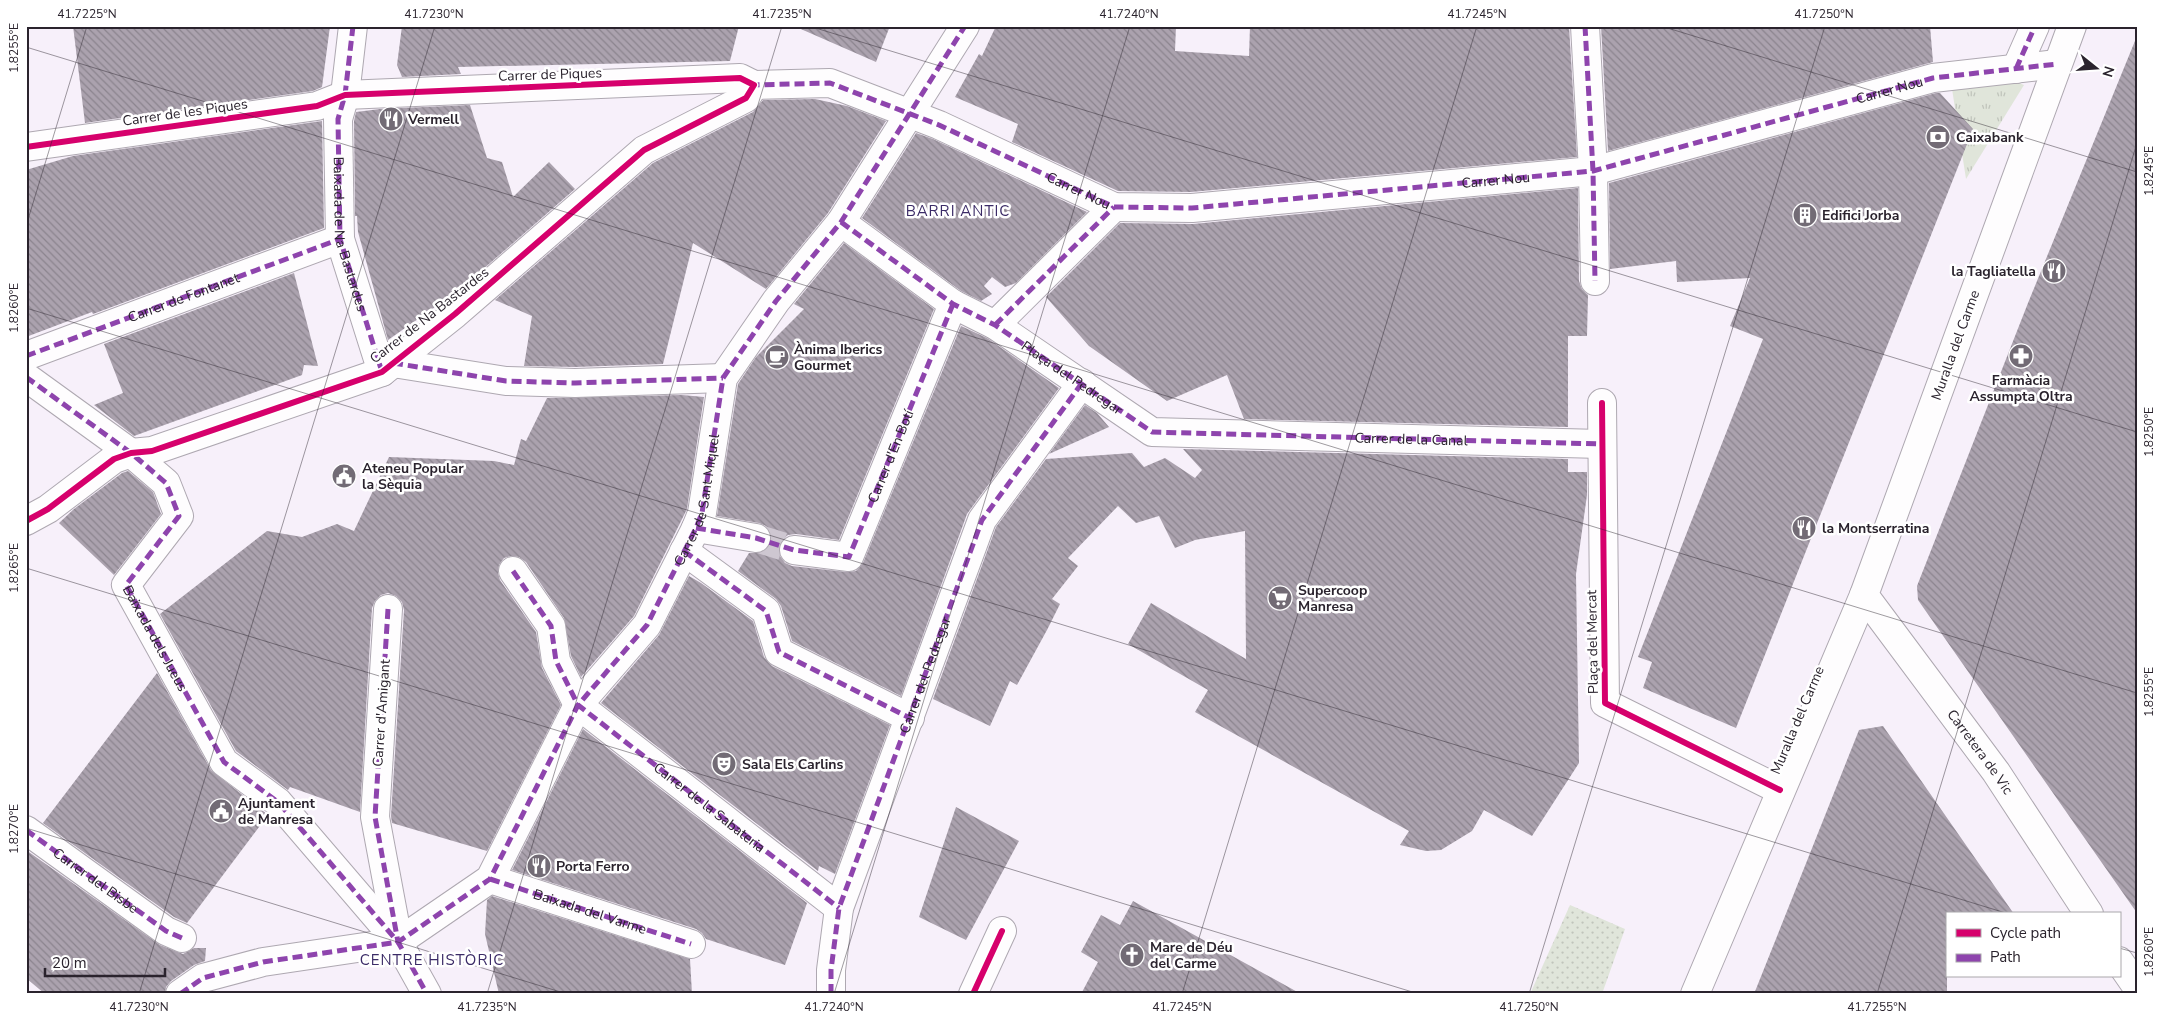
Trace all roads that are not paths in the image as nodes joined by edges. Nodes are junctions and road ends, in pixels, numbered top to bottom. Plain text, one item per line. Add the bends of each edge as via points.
1 (353, 26) edge
2 (965, 26) edge
3 (1584, 26) edge
4 (2035, 26) edge
5 (2072, 26) edge
6 (2056, 64) junction
7 (2016, 69) junction
8 (754, 85) junction
9 (345, 95) junction
10 (907, 119) junction
11 (27, 144) edge
12 (1593, 171) junction
13 (1114, 206) junction
14 (840, 222) junction
15 (340, 239) junction
16 (1595, 281) dead end
17 (960, 308) junction
18 (995, 325) junction
19 (26, 356) edge
20 (388, 367) junction
21 (26, 377) edge
22 (723, 378) junction
23 (1082, 383) junction
24 (1602, 404) dead end
25 (1180, 434) joint
26 (1601, 444) junction
27 (131, 453) junction
28 (26, 521) edge
29 (756, 538) tunnel mouth
30 (690, 540) junction
31 (794, 550) tunnel mouth
32 (513, 571) dead end
33 (1864, 595) junction
34 (388, 609) dead end
35 (578, 705) junction
36 (910, 718) junction
37 (1780, 790) junction
38 (26, 830) edge
39 (490, 879) junction
40 (840, 908) junction
41 (2088, 912) edge
42 (1002, 931) dead end
43 (174, 935) dead end
44 (398, 942) junction
45 (691, 944) dead end
46 (2120, 962) edge
47 (2137, 987) edge
48 (180, 994) edge
49 (426, 994) edge
50 (831, 994) edge
51 (973, 994) edge
52 (1695, 994) edge

1 - 9 street, Baixada de Na Bastardes
2 - 10 street, Carrer de Sant Miquel
3 - 12 street
4 - 7 street
5 - 6 street, Muralla del Carme
6 - 7 street, Carrer Nou
6 - 33 street, Muralla del Carme
7 - 12 street, Carrer Nou via 1933,78
8 - 9 street, Carrer de Piques via 740,78
8 - 10 street, Carrer de Piques via 830,83
8 - 20 street, Carrer de Na Bastardes via 746,98 644,150 455,314
9 - 11 street, Carrer de les Piques via 317,106
9 - 15 street, Baixada de Na Bastardes via 338,119
10 - 13 street, Carrer Nou via 939,125
10 - 14 street, Carrer de Sant Miquel
12 - 13 street, Carrer Nou via 1192,208
12 - 16 street
13 - 18 street
14 - 17 street, Plaça del Pedregar
14 - 22 street, Carrer de Sant Miquel via 776,302
15 - 19 street, Carrer de Fontanet
15 - 20 street, Baixada de Na Bastardes
17 - 18 street, Plaça del Pedregar
17 - 31 street, Carrer d'En Botí via 848,558
18 - 23 street, Plaça del Pedregar
20 - 22 street via 506,381 575,383
20 - 27 street, Carrer de Na Bastardes via 152,451
21 - 27 street, Baixada dels Jueus
22 - 30 street, Carrer de Sant Miquel via 702,513
23 - 25 street, Plaça del Pedregar via 1152,432
23 - 36 street, Carrer del Pedregar via 982,520
24 - 26 street
25 - 26 street, Carrer de la Canal
26 - 37 street, Plaça del Mercat via 1605,703
27 - 28 street, Carrer de Na Bastardes via 114,459 48,509
27 - 44 street, Baixada dels Jueus via 166,483 180,516 126,585 224,762 278,802
29 - 30 street
30 - 35 street, Carrer de Sant Miquel via 647,625
30 - 36 street via 766,611 779,652
32 - 35 street via 551,626 556,661
33 - 37 street, Muralla del Carme
33 - 41 street, Carretera de Vic via 1996,772
34 - 44 street, Carrer d'Amigant via 375,817
35 - 39 street, Carrer de Sant Miquel
35 - 40 street, Carrer de la Sabateria
36 - 40 street, Carrer del Pedregar
37 - 52 street, Muralla del Carme
38 - 43 street, Carrer del Bisbe
39 - 44 street
39 - 45 street, Baixada del Varme
40 - 50 street, Carrer del Pedregar
42 - 51 street
44 - 48 street via 263,962 203,978
44 - 49 street
46 - 47 street

